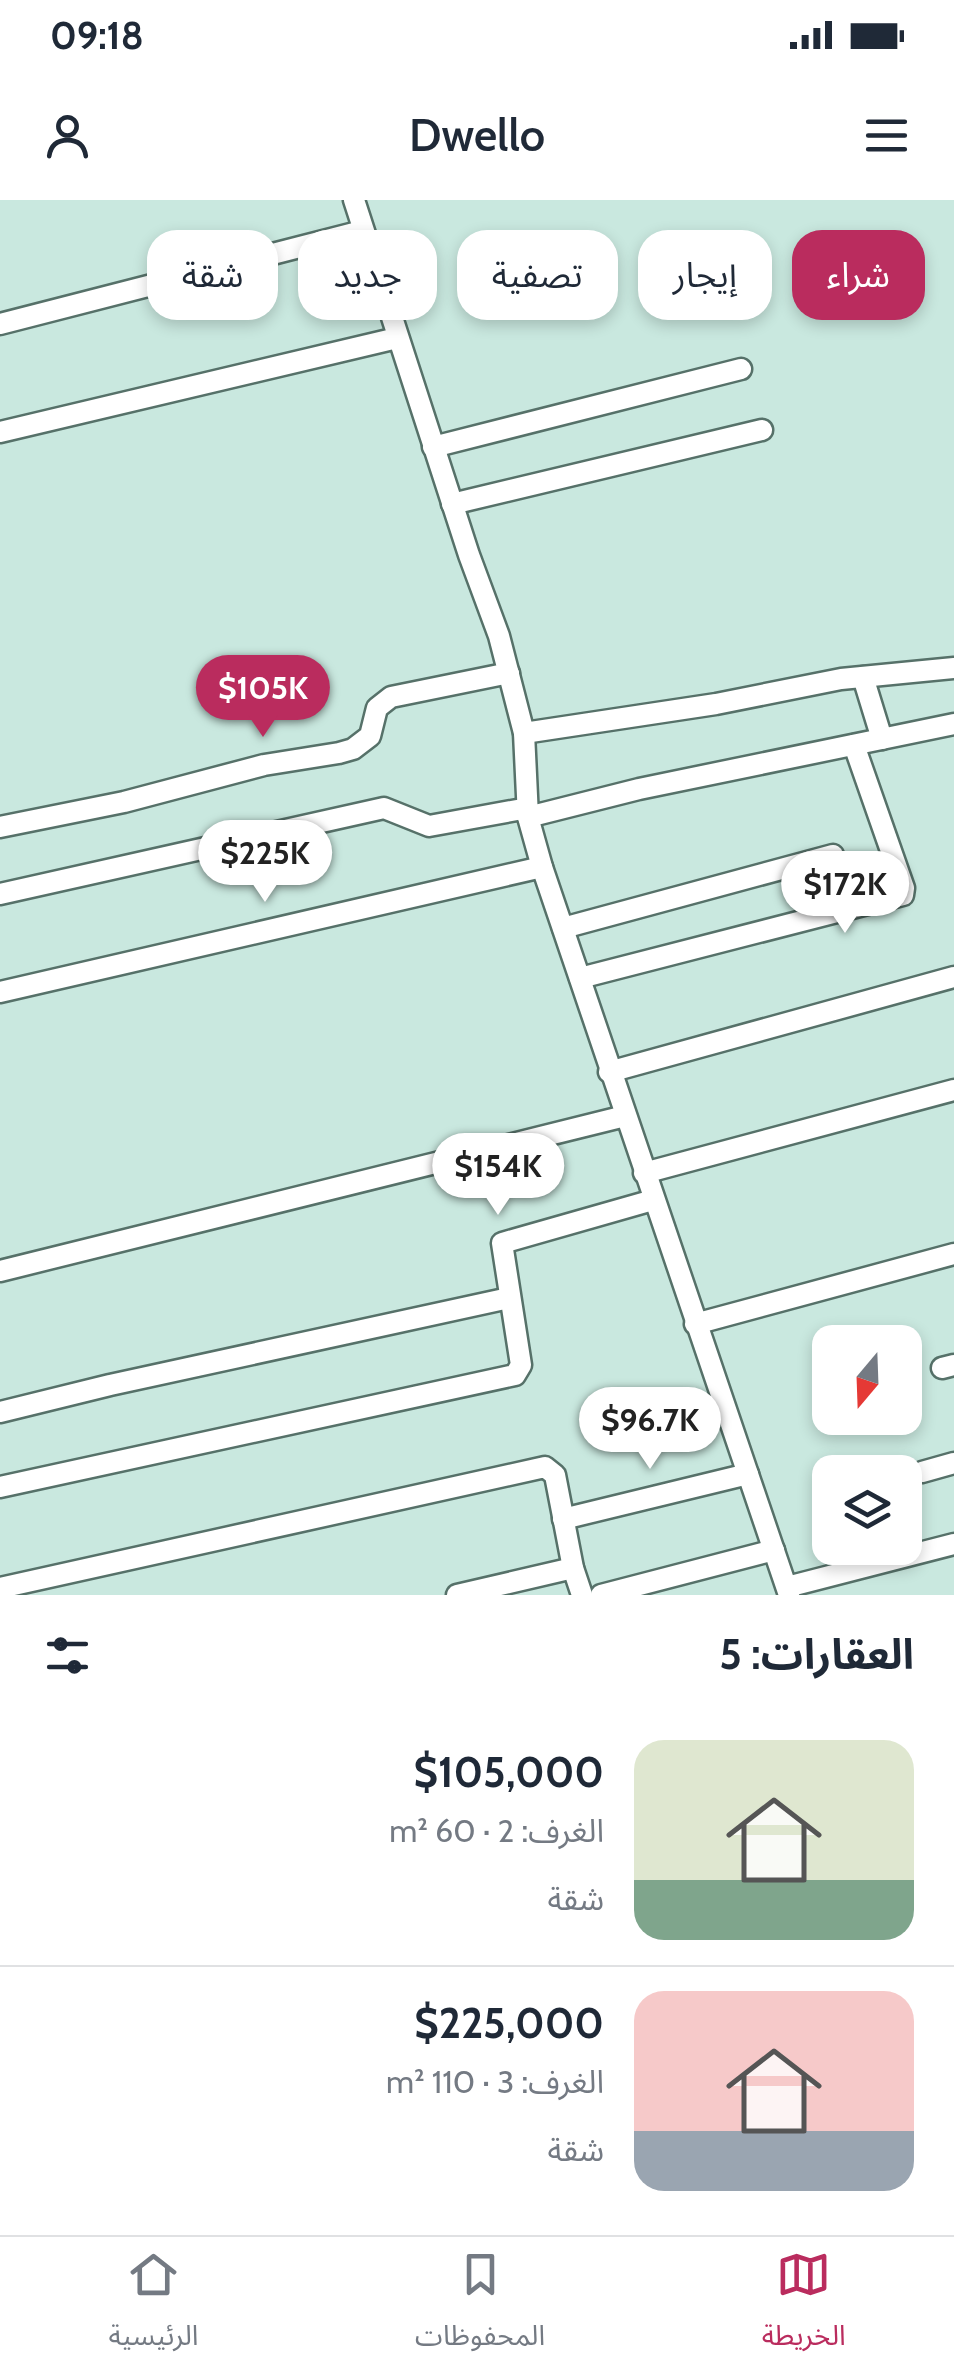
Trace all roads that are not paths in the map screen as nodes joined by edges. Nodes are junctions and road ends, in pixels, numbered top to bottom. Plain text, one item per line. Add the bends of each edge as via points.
1 (354, 200) edge
2 (362, 230) edge
3 (298, 247) edge
4 (391, 320) edge
5 (0, 324) edge
6 (397, 338) junction
7 (741, 369) dead end
8 (762, 430) dead end
9 (0, 432) edge
10 (433, 447) junction
11 (452, 504) junction
12 (954, 668) edge
13 (509, 674) junction
14 (863, 676) junction
15 (954, 724) edge
16 (524, 733) junction
17 (882, 739) junction
18 (854, 745) junction
19 (528, 812) junction
20 (0, 827) edge
21 (833, 855) dead end
22 (542, 867) junction
23 (0, 894) edge
24 (563, 928) junction
25 (954, 976) edge
26 (580, 978) junction
27 (0, 992) edge
28 (609, 1072) junction
29 (954, 1090) edge
30 (624, 1116) junction
31 (644, 1172) junction
32 (653, 1200) junction
33 (954, 1254) edge
34 (0, 1271) edge
35 (509, 1298) junction
36 (695, 1324) junction
37 (0, 1412) edge
38 (954, 1463) edge
39 (922, 1472) dead end
40 (748, 1474) junction
41 (0, 1487) edge
42 (564, 1519) junction
43 (954, 1544) edge
44 (774, 1550) junction
45 (573, 1568) junction
46 (0, 1588) edge
47 (788, 1591) edge
48 (457, 1595) edge
49 (582, 1595) edge
50 (601, 1595) edge

1 - 2 street
3 - 5 street
4 - 6 street
6 - 9 street
6 - 10 street
7 - 10 street
8 - 11 street
10 - 11 street
11 - 13 street
12 - 14 street
13 - 16 street
13 - 20 street via 392,697 377,708 370,736 354,749
14 - 16 street
14 - 17 street
15 - 17 street
16 - 19 street
17 - 18 street
18 - 19 street
18 - 26 street via 904,896
19 - 22 street
19 - 23 street via 429,826 384,808
21 - 24 street
22 - 24 street
22 - 27 street
24 - 26 street
25 - 28 street
26 - 28 street
28 - 30 street
29 - 31 street
30 - 31 street
30 - 34 street
31 - 32 street
32 - 35 street via 504,1242
32 - 36 street
33 - 36 street
35 - 37 street
35 - 41 street via 522,1365 515,1375
36 - 40 street
38 - 39 street
40 - 42 street
40 - 44 street
42 - 45 street
42 - 46 street via 555,1476 546,1467
43 - 47 street
44 - 47 street
44 - 50 street
45 - 48 street
45 - 49 street

